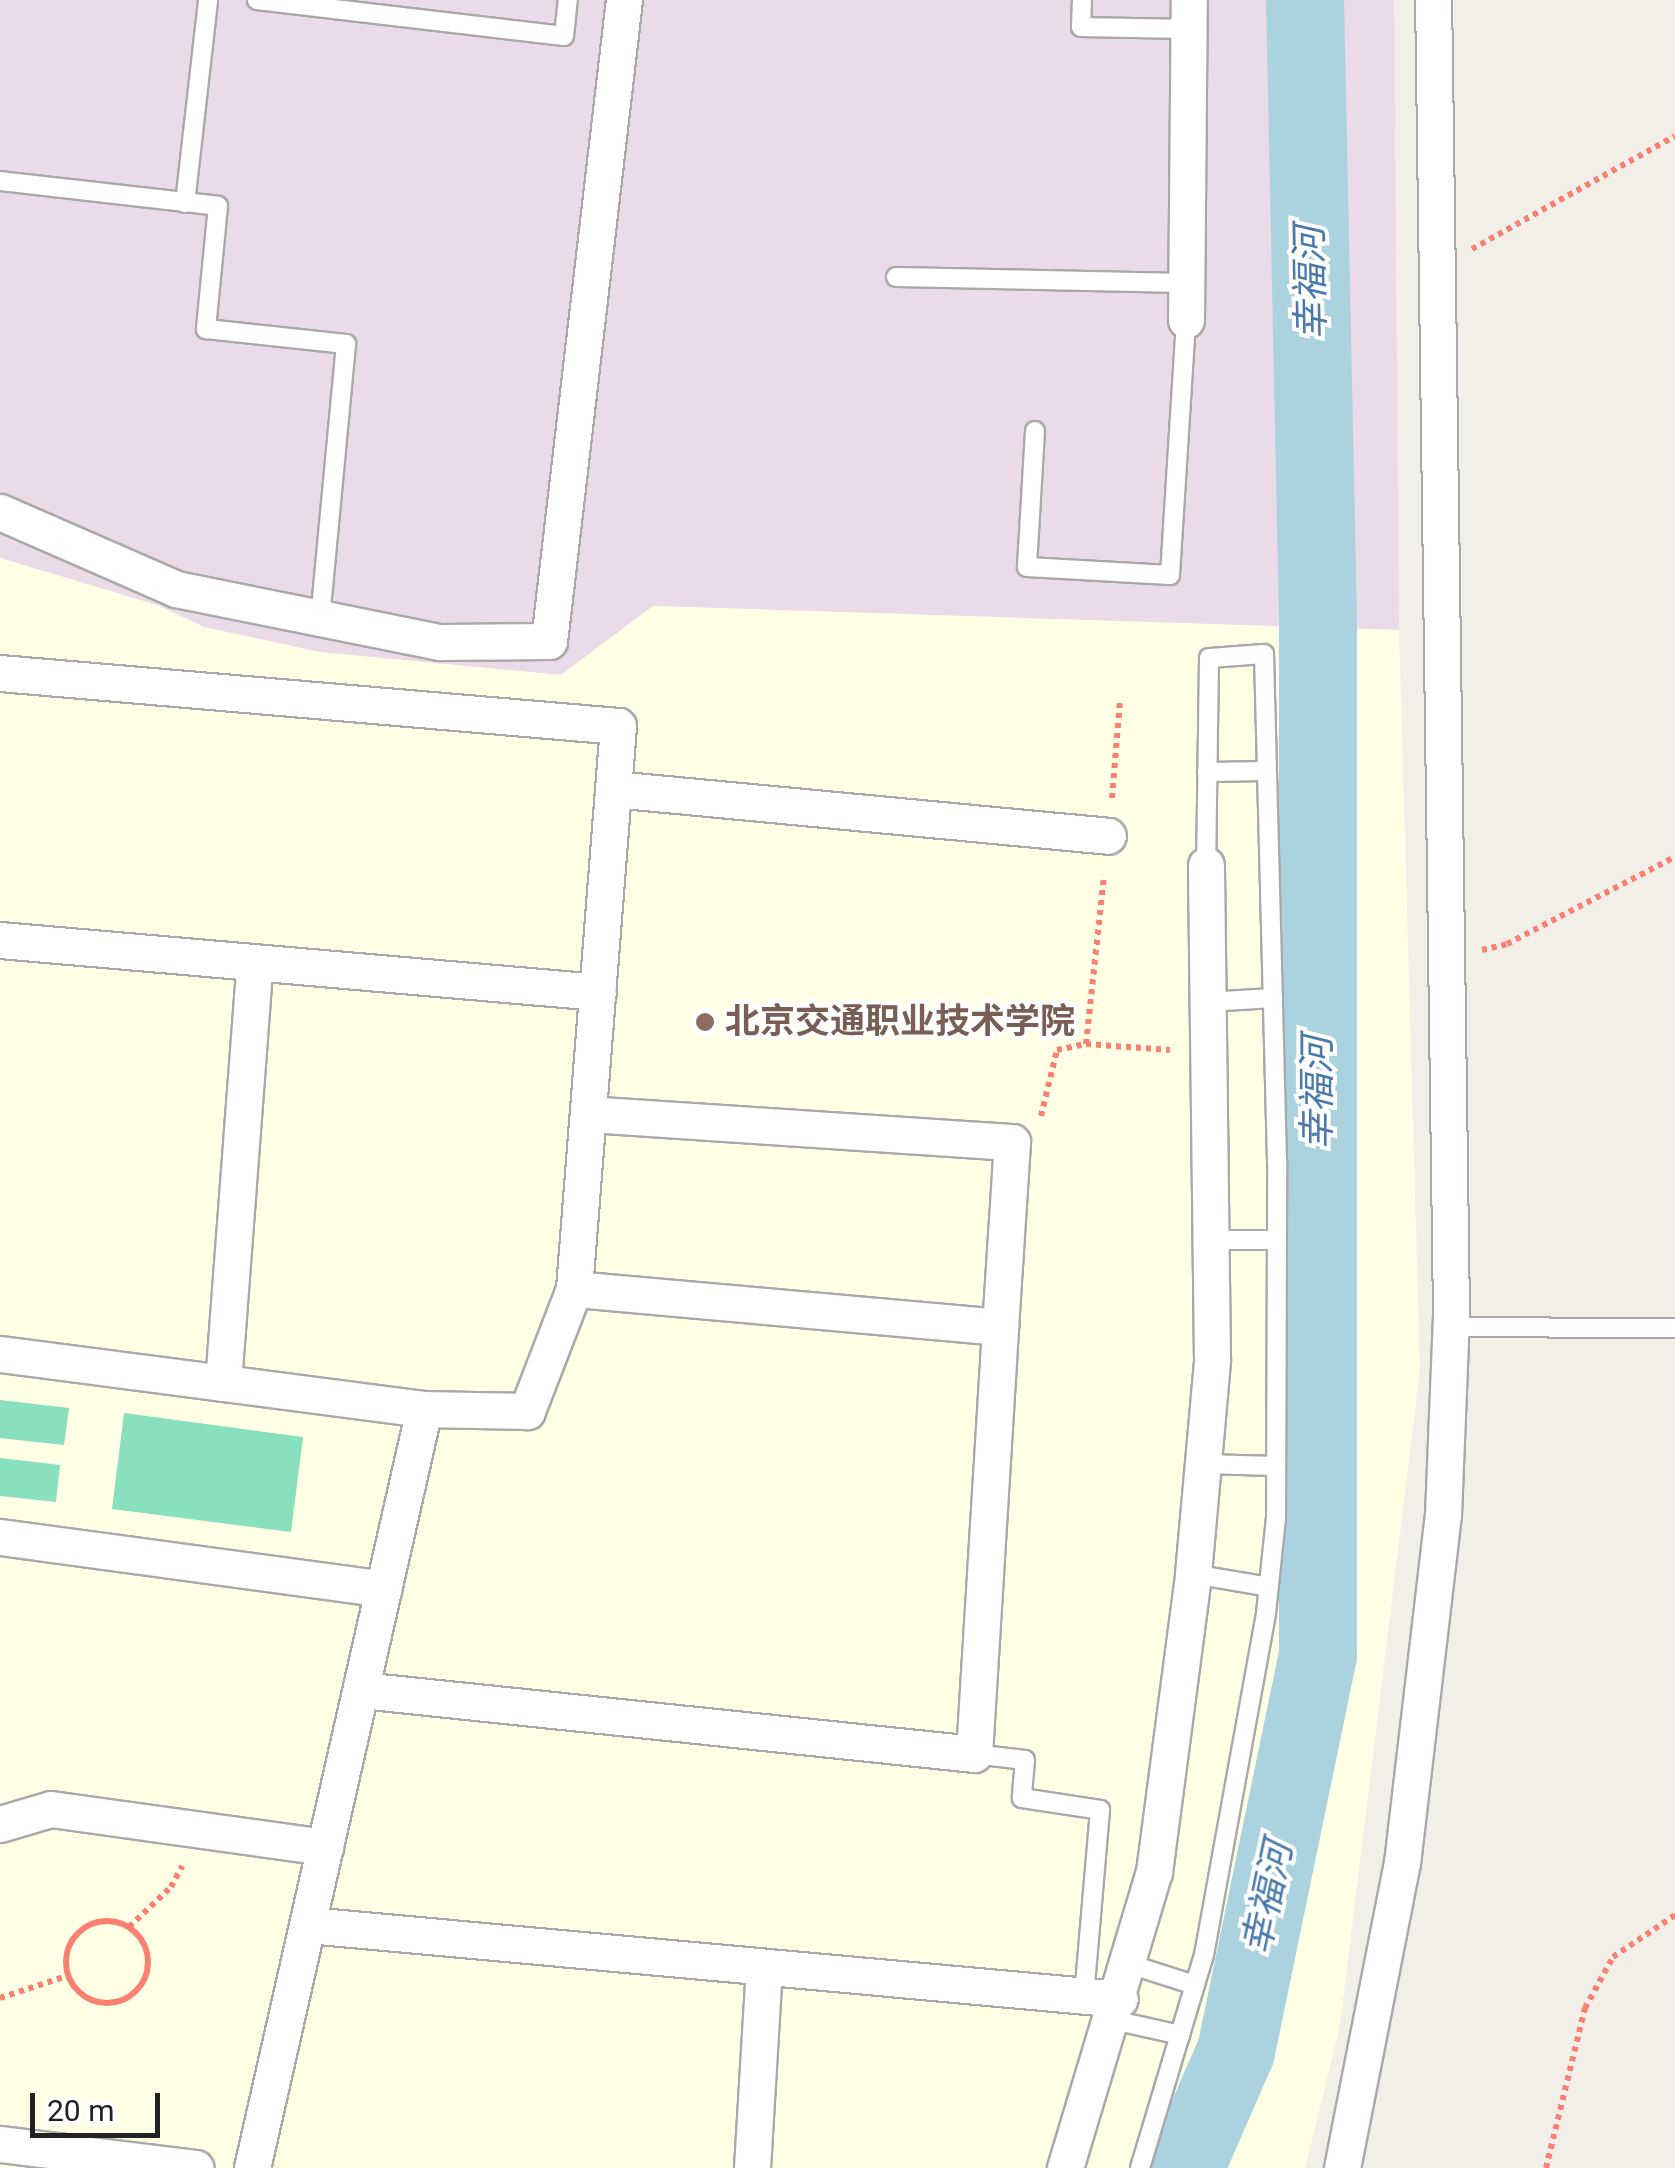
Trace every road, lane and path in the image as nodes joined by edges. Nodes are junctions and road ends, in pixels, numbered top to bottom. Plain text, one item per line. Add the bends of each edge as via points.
1 (208, 0) edge
2 (258, 0) edge
3 (568, 0) edge
4 (624, 0) edge
5 (1082, 0) edge
6 (1433, 0) edge
7 (1189, 14) edge
8 (1675, 136) edge
9 (0, 181) edge
10 (185, 202) junction
11 (1436, 269) junction
12 (896, 277) dead end
13 (1186, 283) junction
14 (1186, 320) joint
15 (1035, 431) dead end
16 (0, 512) edge
17 (320, 618) junction
18 (0, 673) edge
19 (1120, 700) dead end
20 (1268, 771) junction
21 (1207, 772) junction
22 (613, 789) junction
23 (1108, 836) junction
24 (1675, 856) edge
25 (1206, 865) joint
26 (0, 940) edge
27 (1446, 959) junction
28 (255, 962) junction
29 (598, 992) junction
30 (1273, 998) junction
31 (1207, 1002) junction
32 (1086, 1044) junction
33 (1207, 1053) junction
34 (588, 1114) junction
35 (1012, 1142) junction
36 (1210, 1240) junction
37 (1277, 1240) junction
38 (574, 1289) junction
39 (1000, 1327) junction
40 (1451, 1327) junction
41 (1675, 1328) edge
42 (0, 1354) edge
43 (223, 1383) junction
44 (424, 1409) junction
45 (1203, 1464) junction
46 (1276, 1466) junction
47 (0, 1537) edge
48 (1194, 1574) junction
49 (1268, 1587) junction
50 (384, 1589) junction
51 (361, 1690) junction
52 (974, 1754) junction
53 (0, 1824) edge
54 (201, 1830) junction
55 (326, 1848) junction
56 (1675, 1915) edge
57 (308, 1925) junction
58 (129, 1928) junction
59 (1129, 1964) junction
60 (764, 1967) junction
61 (68, 1976) junction
62 (1195, 1985) junction
63 (1084, 1996) junction
64 (0, 1998) edge
65 (1117, 2010) junction
66 (1180, 2035) junction
67 (0, 2144) edge
68 (196, 2168) edge
69 (252, 2168) edge
70 (752, 2168) edge
71 (1065, 2168) edge
72 (1140, 2168) edge
73 (1342, 2168) edge
74 (1546, 2168) edge

1 - 10 lane
2 - 3 lane via 564,36
4 - 17 street via 549,641 440,642
5 - 7 lane via 1081,27
6 - 11 street
7 - 13 street
8 - 11 path
9 - 10 lane
10 - 17 lane via 218,206 206,330 346,344
11 - 27 street
12 - 13 lane
13 - 14 street
14 - 15 lane via 1170,575 1026,566
16 - 17 street via 176,589
18 - 22 street via 618,726
19 - 23 path
20 - 21 lane
20 - 21 lane via 1264,654 1210,658
20 - 30 lane
21 - 25 lane
22 - 23 street
22 - 29 street
23 - 32 path
24 - 27 path via 1507,944
25 - 31 street
26 - 28 street
27 - 40 street
28 - 29 street
28 - 43 street
29 - 34 street
30 - 31 lane
30 - 37 lane
31 - 33 street
32 - 33 path
32 - 35 path via 1058,1050 1040,1120
33 - 36 street
34 - 35 street
34 - 38 street
35 - 39 street
36 - 37 lane
36 - 45 street via 1212,1360
37 - 46 lane
38 - 39 street
38 - 44 street via 526,1411
39 - 52 street
40 - 41 lane
40 - 73 street via 1442,1515 1402,1862
42 - 43 street
43 - 44 street
44 - 50 street
45 - 46 lane
45 - 48 street
46 - 49 lane
47 - 50 street
48 - 49 lane
48 - 59 street via 1154,1872
49 - 62 lane
50 - 51 street
51 - 52 street
51 - 55 street
52 - 63 lane via 1026,1760 1022,1798 1100,1810
53 - 54 street via 52,1809
54 - 55 street
54 - 58 path via 171,1887
55 - 57 street
56 - 74 path via 1613,1957 1585,2008
57 - 60 street
57 - 69 street
58 - 61 path via 108,1920 82,1929 67,1950
58 - 61 path via 148,1954 136,1992 96,2002
59 - 62 lane
59 - 65 street
60 - 63 street
60 - 70 street
61 - 64 path
62 - 66 lane
63 - 65 street
65 - 66 lane
65 - 71 street
66 - 72 lane
67 - 68 street

